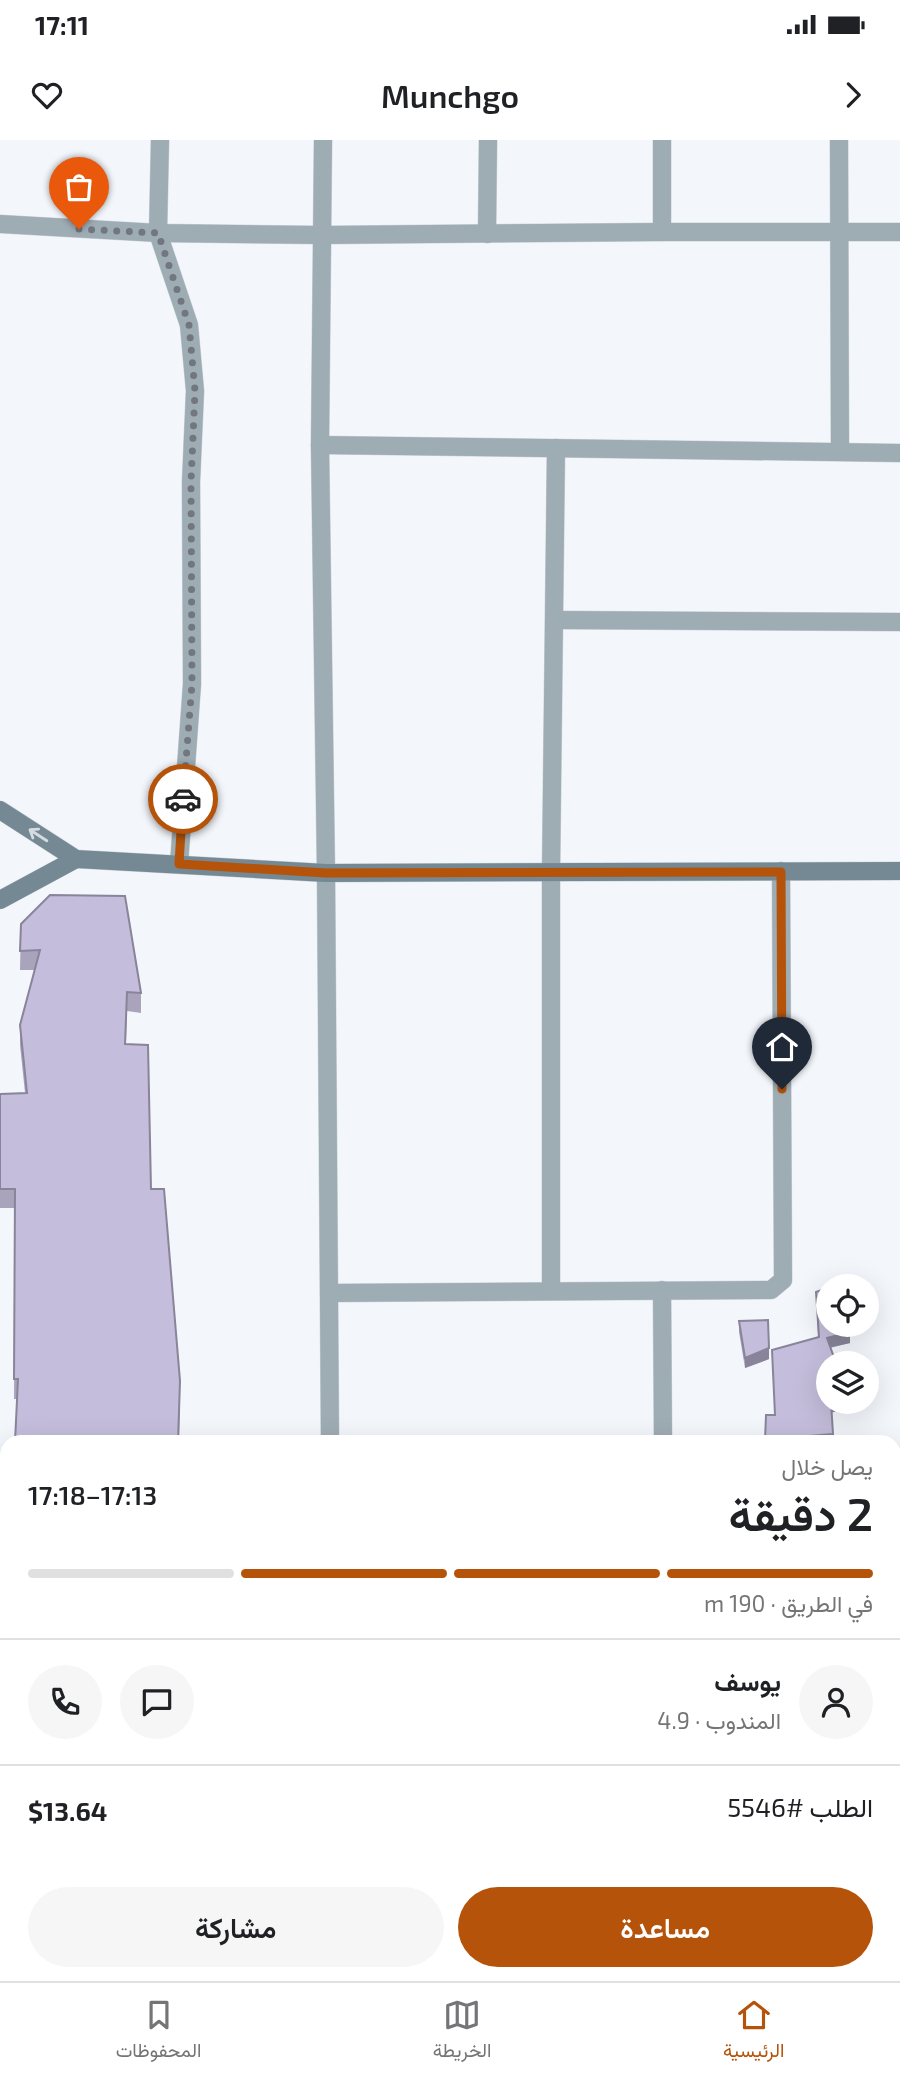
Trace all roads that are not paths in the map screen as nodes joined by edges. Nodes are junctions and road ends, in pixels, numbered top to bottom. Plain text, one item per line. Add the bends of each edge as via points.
1 (160, 140) edge
2 (323, 140) edge
3 (488, 140) edge
4 (662, 140) edge
5 (839, 140) edge
6 (0, 224) edge
7 (662, 232) junction
8 (900, 232) edge
9 (158, 233) junction
10 (839, 233) junction
11 (487, 234) junction
12 (322, 235) junction
13 (320, 445) junction
14 (556, 448) junction
15 (840, 451) junction
16 (900, 453) edge
17 (555, 620) junction
18 (900, 622) edge
19 (0, 810) edge
20 (76, 859) junction
21 (179, 864) junction
22 (900, 871) edge
23 (551, 872) junction
24 (781, 872) junction
25 (326, 873) junction
26 (0, 900) edge
27 (662, 1290) junction
28 (551, 1291) junction
29 (330, 1293) junction
30 (330, 1435) edge
31 (663, 1435) edge

1 - 9 street
2 - 12 street
3 - 11 street
4 - 7 street
5 - 10 street
6 - 9 street
7 - 10 street
7 - 11 street
8 - 10 street
9 - 12 street
9 - 21 street via 189,325 195,391 192,684
10 - 15 street
11 - 12 street
12 - 13 street
13 - 14 street
13 - 25 street
14 - 15 street
14 - 17 street
15 - 16 street
17 - 18 street
17 - 23 street
20 -> 19 street
20 - 21 street
20 - 26 street
21 - 25 street
22 - 24 street
23 - 24 street
23 - 25 street
23 - 28 street
24 - 27 street via 783,1280 771,1290
25 - 29 street
27 - 28 street
27 - 31 street
28 - 29 street
29 - 30 street

